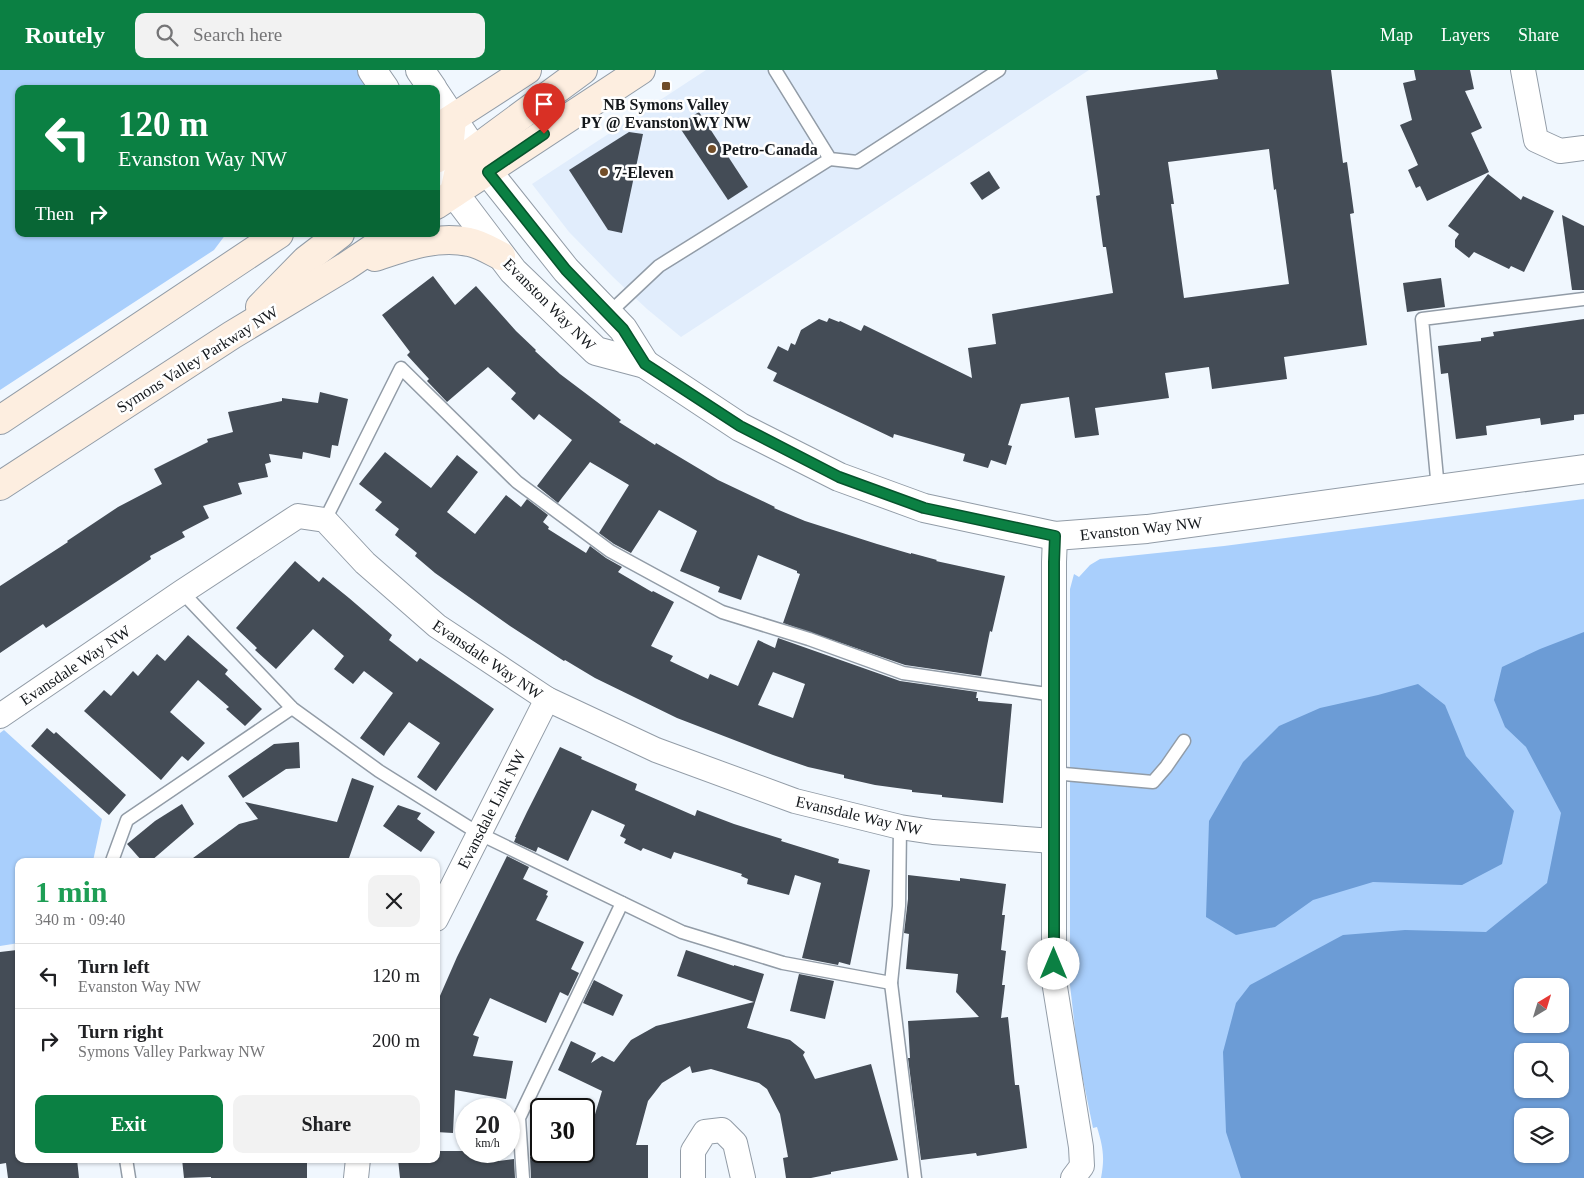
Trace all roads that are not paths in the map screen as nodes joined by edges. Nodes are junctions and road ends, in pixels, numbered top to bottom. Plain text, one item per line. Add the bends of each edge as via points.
1 (372, 70) edge
2 (420, 70) edge
3 (527, 70) edge
4 (583, 70) edge
5 (641, 70) edge
6 (775, 70) edge
7 (999, 70) edge
8 (1522, 70) edge
9 (382, 85) edge
10 (430, 85) edge
11 (440, 109) edge
12 (444, 124) edge
13 (1584, 148) edge
14 (440, 154) edge
15 (830, 159) junction
16 (481, 161) junction
17 (440, 177) edge
18 (445, 199) edge
19 (274, 237) edge
20 (336, 237) edge
21 (390, 237) edge
22 (501, 256) junction
23 (345, 267) junction
24 (1584, 299) edge
25 (608, 314) junction
26 (232, 335) junction
27 (645, 364) junction
28 (0, 420) edge
29 (1584, 469) edge
30 (0, 486) edge
31 (1438, 489) junction
32 (325, 520) junction
33 (1055, 536) junction
34 (182, 592) junction
35 (1054, 695) junction
36 (547, 699) junction
37 (292, 708) junction
38 (0, 716) edge
39 (1184, 741) dead end
40 (1053, 773) junction
41 (900, 827) junction
42 (478, 833) junction
43 (1053, 841) junction
44 (113, 858) edge
45 (622, 903) junction
46 (440, 911) edge
47 (892, 983) junction
48 (127, 1163) edge
49 (358, 1163) edge
50 (129, 1178) edge
51 (356, 1178) edge
52 (523, 1178) edge
53 (693, 1178) edge
54 (743, 1178) edge
55 (915, 1178) edge
56 (1073, 1178) edge

1 - 9 street
2 - 10 street
3 - 12 main road
4 - 16 main road
5 - 16 main road
6 - 15 lane
7 - 15 lane via 857,162
8 - 13 street via 1536,140 1560,151
11 - 12 street, Evanston Way NW
12 - 14 main road via 450,140
12 - 16 street, Evanston Way NW
15 - 25 lane via 659,266
16 - 18 main road via 460,165
16 - 25 street, Evanston Way NW via 566,270
17 - 18 street, Evanston Way NW
18 - 22 street, Evanston Way NW
19 - 28 main road
20 - 26 main road via 306,260
21 - 23 main road, Symons Valley Parkway NW
22 - 23 main road via 471,242 449,239 414,244
22 - 27 street, Evanston Way NW via 596,351
23 - 26 main road, Symons Valley Parkway NW
24 - 31 lane via 1422,319
25 - 27 street, Evanston Way NW via 623,329
26 - 30 main road, Symons Valley Parkway NW
27 - 33 street, Evanston Way NW via 740,426 839,477 924,508
29 - 31 street, Evanston Way NW
31 - 33 street, Evanston Way NW via 1147,529
32 - 34 street, Evansdale Way NW via 298,516
32 - 35 lane via 402,368 517,482 610,552 722,612 903,673
32 - 36 street, Evansdale Way NW via 365,563 437,626
33 - 35 street
34 - 37 lane
34 - 38 street, Evansdale Way NW
35 - 40 street
36 - 41 street, Evansdale Way NW via 656,750 794,801
36 - 42 street, Evansdale Link NW
37 - 42 lane via 379,771
37 - 44 lane via 127,820
39 - 40 lane via 1153,782
40 - 43 street
41 - 43 street, Evansdale Way NW
41 - 47 lane via 899,906
42 - 45 lane
42 - 46 street, Evansdale Link NW
43 - 56 street via 1054,981 1081,1147 1082,1166
45 - 47 lane via 682,932 783,963
45 - 52 lane via 519,1118
47 - 55 lane
48 - 50 lane
49 - 51 street
53 - 54 street via 693,1151 705,1132 722,1130 735,1143

